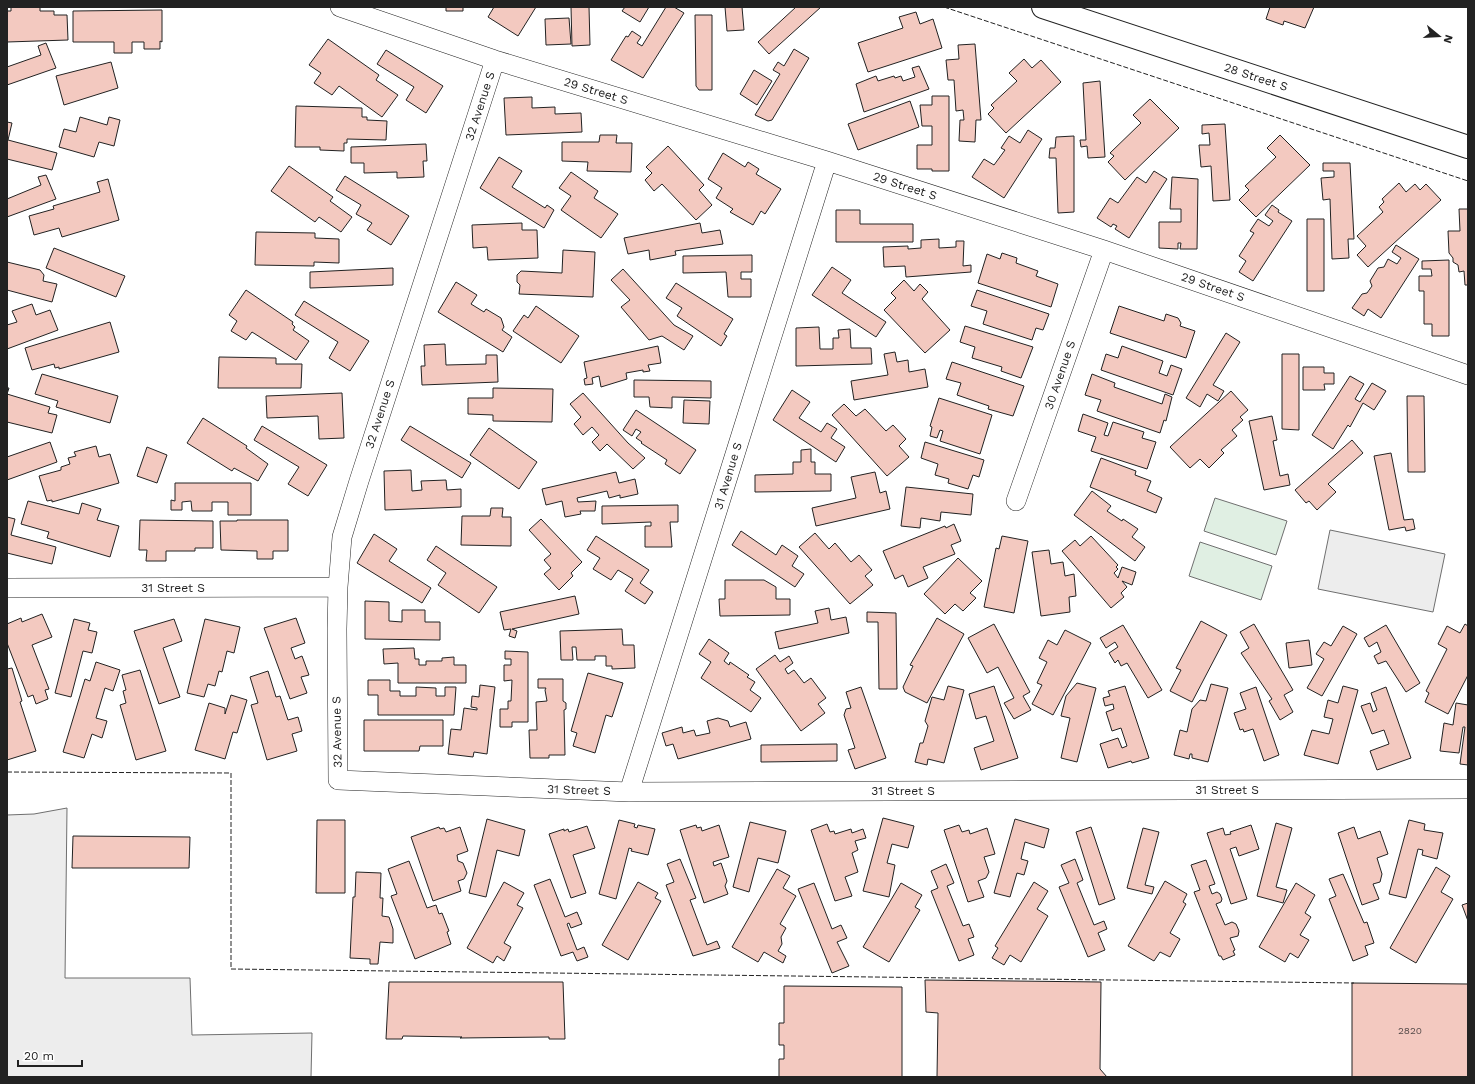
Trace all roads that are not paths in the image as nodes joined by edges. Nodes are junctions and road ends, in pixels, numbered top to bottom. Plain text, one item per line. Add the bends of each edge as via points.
1 (340, 7) edge
2 (1043, 7) edge
3 (495, 60) junction
4 (1468, 147) edge
5 (827, 160) junction
6 (1104, 250) junction
7 (1468, 375) edge
8 (1016, 501) dead end
9 (338, 587) junction
10 (7, 588) edge
11 (338, 780) joint
12 (1468, 789) edge
13 (629, 792) junction

1 - 3 street, 29 Street S
2 - 4 street, 28 Street S
3 - 5 street, 29 Street S
3 - 9 street, 32 Avenue S via 342,537
5 - 6 street, 29 Street S
5 - 13 street, 31 Avenue S
6 - 7 street, 29 Street S
6 - 8 street, 30 Avenue S
9 - 10 street, 31 Street S
9 - 11 street, 32 Avenue S
11 - 13 street, 31 Street S
12 - 13 street, 31 Street S

